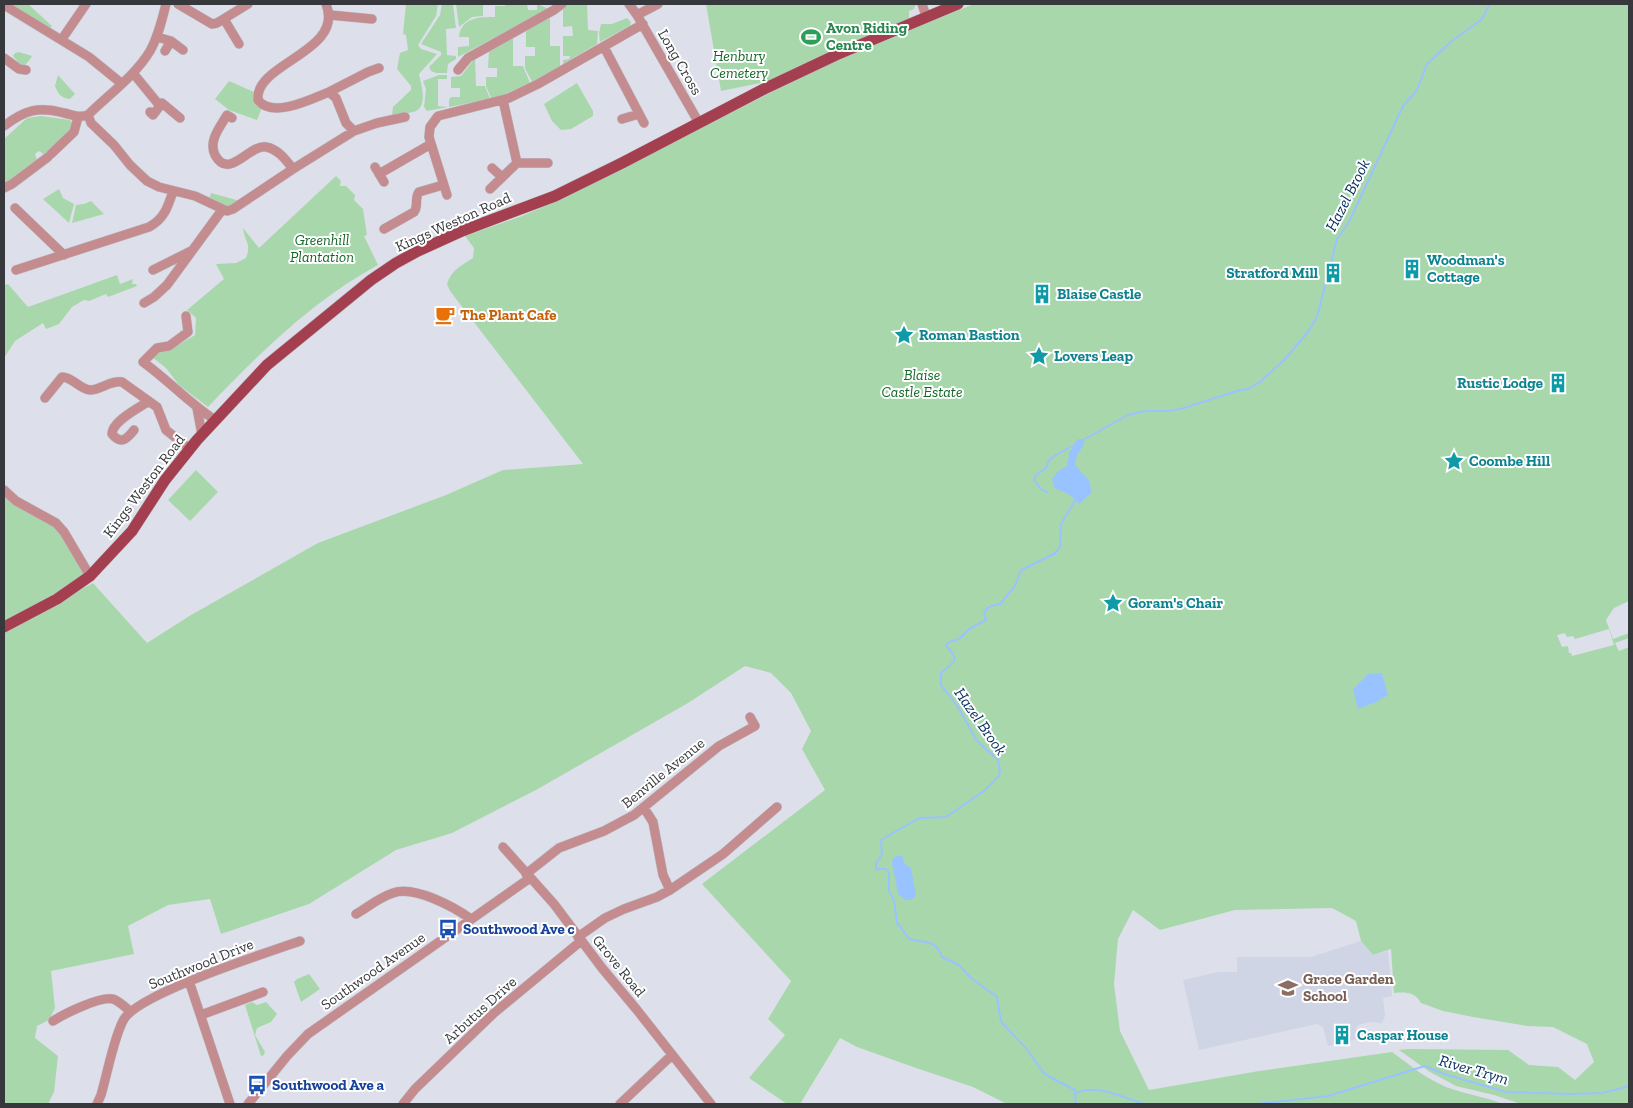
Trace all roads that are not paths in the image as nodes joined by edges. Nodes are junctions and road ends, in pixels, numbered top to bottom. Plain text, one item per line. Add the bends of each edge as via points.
1 (166, 4) edge
2 (178, 4) edge
3 (246, 4) edge
4 (326, 4) edge
5 (562, 4) edge
6 (629, 4) edge
7 (658, 4) edge
8 (922, 4) edge
9 (958, 4) edge
10 (85, 5) edge
11 (5, 10) edge
12 (330, 15) junction
13 (637, 15) junction
14 (926, 16) junction
15 (369, 17) dead end
16 (224, 19) junction
17 (643, 24) junction
18 (156, 37) junction
19 (62, 39) junction
20 (171, 41) junction
21 (239, 44) dead end
22 (604, 47) junction
23 (183, 50) dead end
24 (165, 51) dead end
25 (4, 58) edge
26 (26, 70) dead end
27 (458, 70) dead end
28 (133, 72) junction
29 (374, 72) dead end
30 (121, 83) junction
31 (330, 92) junction
32 (503, 100) junction
33 (160, 106) junction
34 (150, 112) dead end
35 (639, 114) junction
36 (88, 115) junction
37 (78, 117) junction
38 (405, 117) dead end
39 (180, 118) dead end
40 (232, 118) dead end
41 (621, 118) dead end
42 (644, 123) dead end
43 (698, 123) junction
44 (4, 126) edge
45 (354, 131) junction
46 (431, 144) junction
47 (517, 163) junction
48 (548, 163) dead end
49 (492, 168) dead end
50 (293, 169) junction
51 (380, 174) dead end
52 (502, 177) junction
53 (444, 185) junction
54 (4, 188) edge
55 (490, 189) dead end
56 (173, 191) junction
57 (447, 195) dead end
58 (15, 208) dead end
59 (222, 210) junction
60 (384, 229) dead end
61 (192, 250) junction
62 (64, 255) junction
63 (20, 267) dead end
64 (153, 270) dead end
65 (144, 303) dead end
66 (186, 316) dead end
67 (47, 392) dead end
68 (149, 401) junction
69 (198, 408) junction
70 (215, 420) junction
71 (134, 430) dead end
72 (202, 435) junction
73 (190, 449) junction
74 (4, 490) edge
75 (90, 576) junction
76 (4, 627) edge
77 (750, 717) dead end
78 (644, 808) junction
79 (776, 811) dead end
80 (503, 847) dead end
81 (528, 876) junction
82 (670, 890) junction
83 (356, 914) dead end
84 (472, 919) junction
85 (580, 939) junction
86 (294, 940) dead end
87 (189, 981) junction
88 (258, 996) dead end
89 (130, 1011) junction
90 (201, 1015) junction
91 (56, 1016) dead end
92 (672, 1055) junction
93 (97, 1104) edge
94 (230, 1104) edge
95 (248, 1104) edge
96 (403, 1104) edge
97 (620, 1104) edge
98 (711, 1104) edge

1 - 18 street
2 - 16 street via 209,23
3 - 16 street
4 - 12 street
5 - 27 street via 468,58
6 - 13 street, Long Cross
7 - 13 street
8 - 14 street
9 - 14 main road, Kings Weston Road
10 - 19 street
11 - 19 street
12 - 15 street
12 - 31 street via 320,39 269,78 258,92 258,97 265,106 282,108
13 - 17 street, Long Cross
14 - 43 main road, Kings Weston Road via 798,72
16 - 21 street
17 - 22 street
17 - 43 street, Long Cross
18 - 20 street
18 - 28 street
19 - 30 street
20 - 23 street
20 - 24 street
22 - 32 street
22 - 35 street
25 - 26 street via 20,70
28 - 30 street
28 - 33 street
29 - 31 street
30 - 36 street
31 - 45 street via 338,101 346,123
32 - 46 street via 440,115 430,128
32 - 47 street
33 - 34 street via 153,115
33 - 39 street via 162,103
35 - 41 street
35 - 42 street
36 - 37 street
36 - 56 street via 93,126 114,144 140,175 152,184
37 - 44 street via 39,109 17,116
37 - 54 street via 74,132
38 - 45 street
40 - 50 street via 227,116 214,138 214,152 219,160 227,164 236,163 254,148 264,147 281,155
43 - 70 main road, Kings Weston Road via 555,196 462,231 396,263 267,364
45 - 50 street
46 - 51 street
46 - 53 street
47 - 48 street
47 - 52 street
49 - 52 street
50 - 59 street via 233,209
52 - 55 street
53 - 57 street
53 - 60 street via 419,192 415,211 409,219
56 - 59 street via 194,196
56 - 62 street via 163,216 149,228
58 - 62 street
59 - 61 street via 219,220
61 - 64 street
61 - 65 street via 164,289
62 - 63 street
66 - 69 street via 188,332 169,346 157,348 143,362
67 - 68 street via 64,377 88,390 119,381
68 - 71 street via 117,422 112,434 122,441
68 - 73 street via 158,409 166,430
69 - 70 street
69 - 72 street
70 - 72 main road, Kings Weston Road
72 - 73 main road, Kings Weston Road
73 - 75 main road, Kings Weston Road via 165,480 132,531
74 - 75 street via 16,501 56,523
75 - 76 main road, Kings Weston Road via 57,600
77 - 78 street, Benville Avenue via 755,726 718,746
78 - 81 street, Benville Avenue via 616,825 559,848
78 - 82 street via 653,822 663,875
79 - 82 street, Arbutus Drive via 723,854
80 - 81 street, Grove Road
81 - 84 street, Southwood Avenue
81 - 85 street, Grove Road
82 - 85 street, Arbutus Drive via 605,918
83 - 84 street via 372,909 392,893 406,891 457,909
84 - 95 street, Southwood Avenue via 308,1034
85 - 92 street, Grove Road
85 - 96 street, Arbutus Drive via 494,1012
86 - 87 street, Southwood Drive
87 - 89 street, Southwood Drive
87 - 90 street
88 - 90 street
89 - 91 street via 108,999
89 - 93 street via 120,1028
90 - 94 street
92 - 97 street
92 - 98 street, Grove Road

